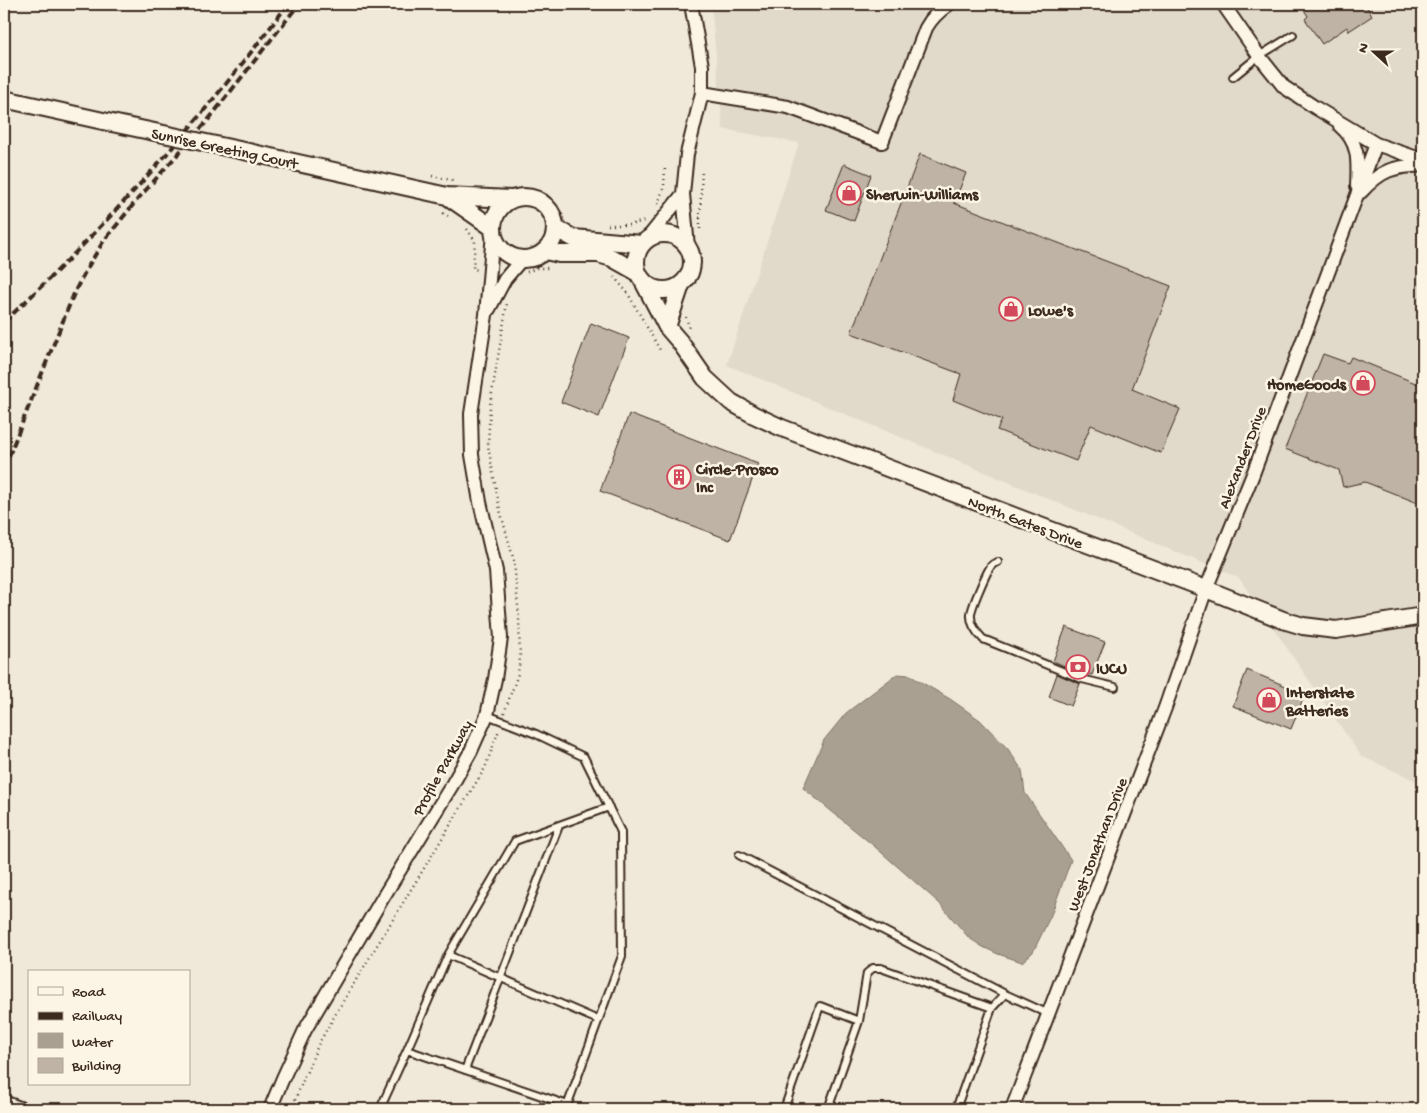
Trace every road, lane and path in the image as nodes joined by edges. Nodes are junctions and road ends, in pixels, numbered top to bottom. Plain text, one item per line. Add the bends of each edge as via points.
1 (691, 4) edge
2 (949, 4) edge
3 (1223, 4) edge
4 (1292, 35) dead end
5 (1259, 56) junction
6 (1232, 77) dead end
7 (702, 93) junction
8 (4, 99) edge
9 (1316, 108) junction
10 (1376, 144) junction
11 (1423, 160) edge
12 (1423, 165) edge
13 (665, 169) dead end
14 (702, 169) dead end
15 (514, 193) junction
16 (683, 194) junction
17 (447, 196) junction
18 (1357, 196) junction
19 (657, 206) dead end
20 (443, 214) dead end
21 (449, 216) dead end
22 (650, 217) dead end
23 (700, 218) junction
24 (695, 219) dead end
25 (562, 224) junction
26 (606, 225) dead end
27 (466, 227) dead end
28 (493, 230) junction
29 (644, 241) junction
30 (696, 244) junction
31 (545, 251) junction
32 (523, 267) junction
33 (555, 268) dead end
34 (477, 270) dead end
35 (609, 274) dead end
36 (641, 278) junction
37 (687, 285) junction
38 (507, 302) dead end
39 (685, 312) dead end
40 (486, 315) junction
41 (667, 327) junction
42 (691, 334) dead end
43 (660, 350) dead end
44 (998, 562) dead end
45 (1206, 589) junction
46 (1423, 616) edge
47 (515, 684) dead end
48 (1115, 687) dead end
49 (487, 715) junction
50 (491, 752) dead end
51 (609, 807) junction
52 (559, 826) junction
53 (739, 855) dead end
54 (448, 955) junction
55 (500, 978) junction
56 (1005, 994) junction
57 (992, 1008) junction
58 (1048, 1014) junction
59 (598, 1020) junction
60 (859, 1020) junction
61 (407, 1050) junction
62 (465, 1070) junction
63 (4, 1099) edge
64 (567, 1107) edge
65 (31, 1109) edge
66 (270, 1109) edge
67 (291, 1109) edge
68 (380, 1109) edge
69 (784, 1109) edge
70 (828, 1109) edge
71 (956, 1109) edge
72 (1012, 1109) edge

1 - 7 street via 702,66
2 - 7 street via 931,18 926,28 882,142 788,107
3 - 5 street
4 - 5 lane
5 - 6 lane
5 - 9 street via 1284,87
7 - 16 street via 687,154
8 - 17 street, Sunrise Greeting Court, bridge
9 - 10 street
9 - 18 street, Alexander Drive via 1343,129 1352,141 1358,156
10 - 11 street
10 - 18 street, Alexander Drive
12 - 18 street, Alexander Drive via 1389,170 1374,178
13 - 19 path via 664,186
14 - 23 path
15 - 17 street, Sunrise Greeting Court
15 - 25 street via 541,202
15 - 25 path via 525,188 550,200
15 - 28 street via 496,213
16 - 29 street
16 - 30 street
17 - 28 street, Sunrise Greeting Court
18 - 45 street, Alexander Drive via 1253,474
20 - 21 path
22 - 26 path via 644,222 629,225
23 - 24 path
23 - 30 path
25 - 29 street via 574,238
25 - 31 street
27 - 34 path via 475,241 473,269
28 - 32 street via 502,252
28 - 40 street, Profile Parkway
29 - 30 street via 665,234
29 - 36 street via 636,257
30 - 37 street via 691,255
30 - 37 path via 700,270
31 - 32 street
31 - 36 street via 598,254 612,258
32 - 33 path
32 - 40 street, Profile Parkway via 505,279
35 - 43 path via 627,292
36 - 37 street via 658,290
36 - 41 street, North Gates Drive
37 - 41 street
38 - 47 path via 490,405 488,446 514,561 520,658
39 - 42 path
40 - 49 street, Profile Parkway via 471,414 472,455 496,571 501,638
41 - 45 street, North Gates Drive via 705,378 731,402 754,415
44 - 48 lane via 992,564 988,571 971,615 974,629 983,639 1082,679
45 - 46 street, North Gates Drive via 1283,620 1320,629 1336,630
45 - 58 street, West Jonathan Drive via 1165,708
49 - 51 lane via 584,756
49 - 66 street, Profile Parkway via 452,785 305,1030
50 - 67 path via 485,768 319,1043
51 - 52 lane
51 - 59 lane via 621,832 622,956
52 - 54 lane via 515,842
52 - 55 lane
53 - 56 lane
54 - 55 lane
54 - 61 lane
55 - 59 lane
55 - 62 lane
56 - 57 lane
56 - 58 lane
57 - 60 lane via 881,968 873,968 868,973
57 - 71 lane
58 - 72 street, West Jonathan Drive
59 - 64 lane
60 - 69 lane via 820,1006
60 - 70 lane
61 - 62 lane
61 - 68 lane
62 - 64 lane
63 - 65 lane

